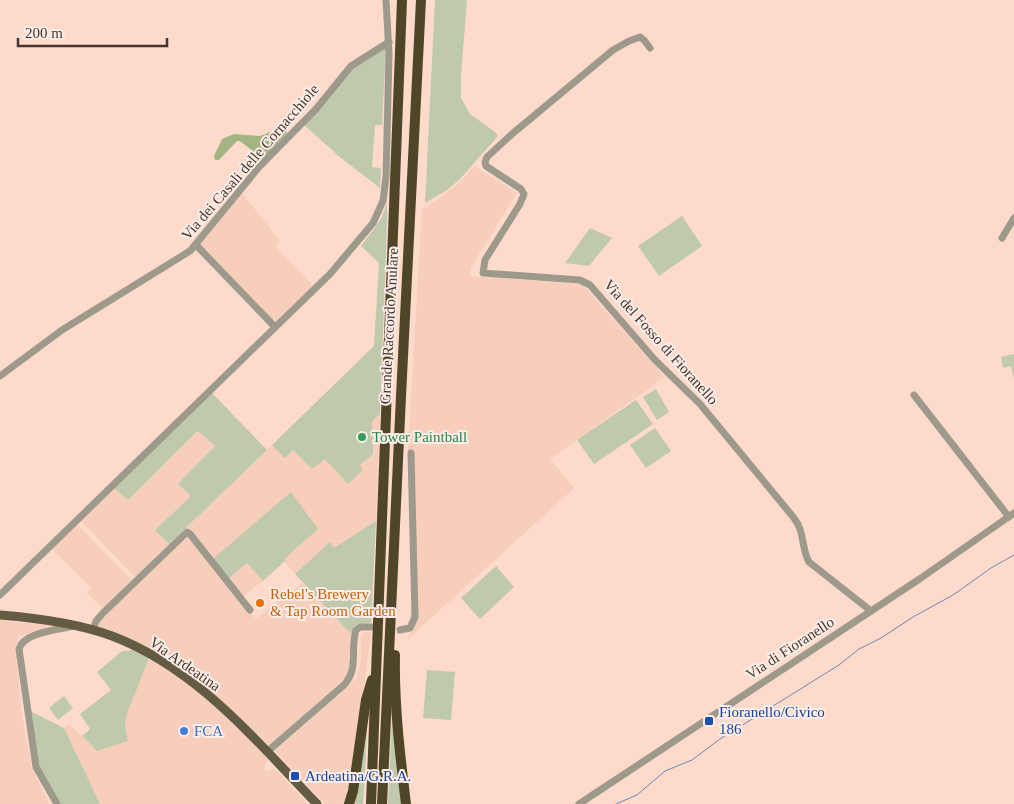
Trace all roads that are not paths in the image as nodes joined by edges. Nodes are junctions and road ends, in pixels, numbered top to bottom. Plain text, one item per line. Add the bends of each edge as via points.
1 (386, 0) edge
2 (402, 0) edge
3 (421, 0) edge
4 (389, 42) junction
5 (650, 48) dead end
6 (1014, 218) edge
7 (1002, 238) dead end
8 (196, 245) junction
9 (275, 327) junction
10 (0, 376) edge
11 (914, 396) dead end
12 (411, 453) dead end
13 (1012, 515) edge
14 (392, 584) junction
15 (0, 595) edge
16 (250, 610) dead end
17 (871, 611) junction
18 (0, 615) edge
19 (75, 626) junction
20 (370, 627) dead end
21 (93, 630) junction
22 (400, 630) dead end
23 (376, 669) junction
24 (267, 752) junction
25 (57, 804) edge
26 (317, 804) edge
27 (350, 804) edge
28 (371, 804) edge
29 (382, 804) edge
30 (406, 804) edge
31 (579, 804) edge

1 - 4 street
2 - 23 highway, Grande Raccordo Anulare
3 - 14 highway, Grande Raccordo Anulare
4 - 8 street, Via dei Casali delle Cornacchiole via 351,66 316,110 259,167
4 - 9 street via 386,177 381,208 349,253
5 - 17 street, Via del Fosso di Fioranello via 640,37 613,50 487,157 486,166 524,194 485,260 482,273 580,280 590,285 655,360 700,404 794,518 802,531 809,562
6 - 7 street
8 - 9 street
8 - 10 street, Via dei Casali delle Cornacchiole via 175,262 62,330
9 - 15 street
11 - 13 street
12 - 22 street via 415,617 410,628
13 - 17 street, Via di Fioranello
14 - 29 highway, Grande Raccordo Anulare
14 - 30 highway via 396,617 397,711
16 - 21 street via 188,532 103,613
17 - 31 street, Via di Fioranello
18 - 19 main road, Via Ardeatina
19 - 21 main road, Via Ardeatina
19 - 25 street via 43,632 26,640 19,649 36,767
20 - 24 street via 356,630 352,674 345,684
21 - 24 main road, Via Ardeatina via 132,645 183,676 210,696
23 - 27 highway via 366,700
23 - 28 highway, Grande Raccordo Anulare
24 - 26 main road, Via Ardeatina

